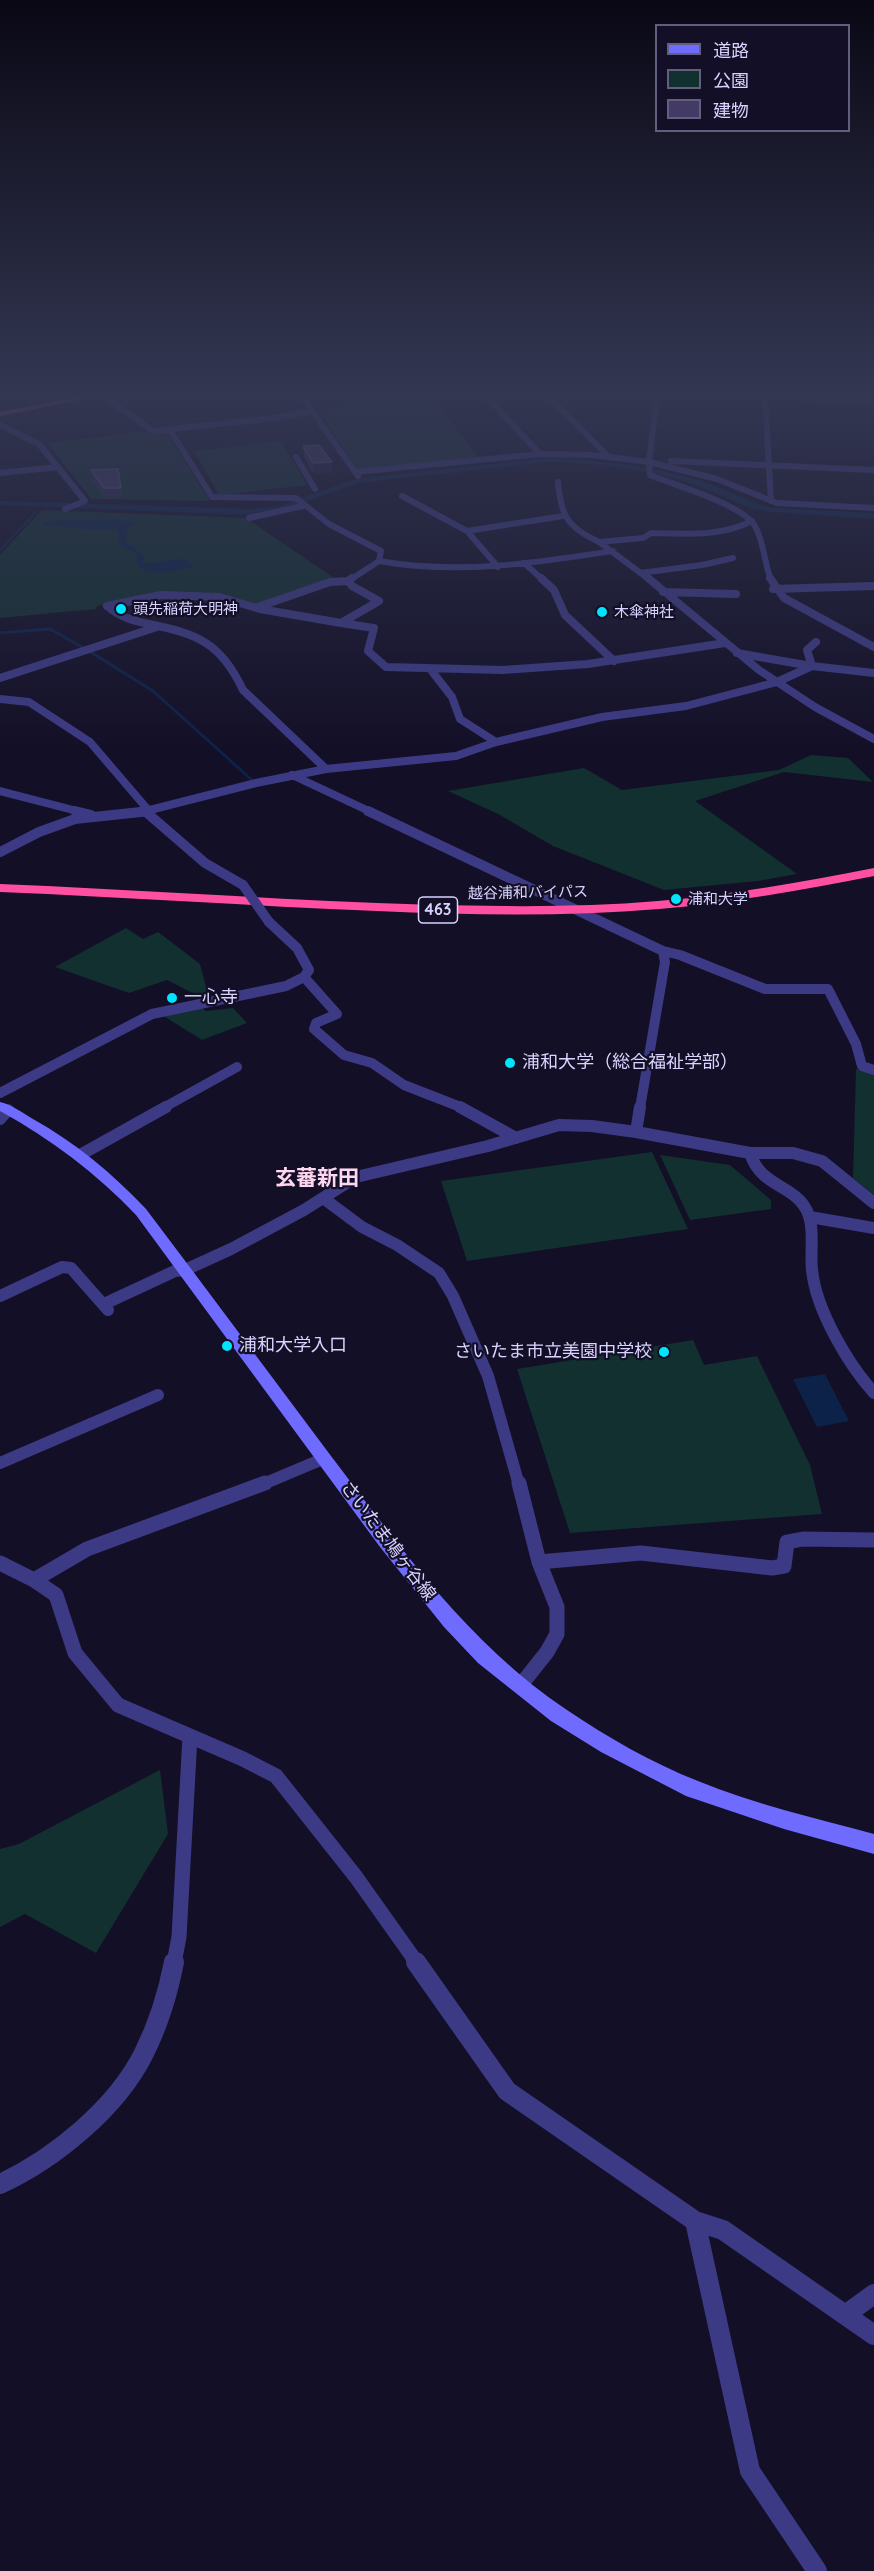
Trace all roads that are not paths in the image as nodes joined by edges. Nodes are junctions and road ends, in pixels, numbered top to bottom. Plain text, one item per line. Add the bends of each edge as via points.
1 (256, 516) edge
2 (318, 516) edge
3 (439, 516) edge
4 (563, 516) joint
5 (745, 516) edge
6 (249, 518) dead end
7 (752, 521) junction
8 (467, 531) junction
9 (599, 542) junction
10 (613, 551) junction
11 (733, 558) dead end
12 (379, 561) junction
13 (524, 563) junction
14 (498, 567) junction
15 (640, 573) junction
16 (348, 581) junction
17 (874, 586) edge
18 (773, 588) junction
19 (663, 592) junction
20 (736, 594) dead end
21 (257, 608) junction
22 (340, 623) junction
23 (158, 626) junction
24 (816, 642) dead end
25 (725, 643) junction
26 (874, 646) edge
27 (737, 653) junction
28 (614, 661) junction
29 (812, 666) junction
30 (431, 670) junction
31 (874, 673) edge
32 (0, 678) edge
33 (777, 682) junction
34 (0, 699) edge
35 (874, 739) edge
36 (496, 742) junction
37 (326, 769) junction
38 (292, 775) junction
39 (0, 791) edge
40 (147, 811) junction
41 (92, 816) junction
42 (0, 852) edge
43 (874, 872) edge
44 (874, 883) edge
45 (0, 888) edge
46 (0, 897) edge
47 (572, 909) junction
48 (592, 918) junction
49 (663, 951) junction
50 (304, 977) junction
51 (237, 1067) dead end
52 (874, 1070) edge
53 (0, 1093) edge
54 (3, 1112) edge
55 (636, 1132) junction
56 (516, 1138) junction
57 (750, 1153) junction
58 (80, 1155) junction
59 (323, 1198) junction
60 (874, 1203) edge
61 (810, 1217) junction
62 (874, 1228) edge
63 (185, 1270) junction
64 (0, 1296) edge
65 (874, 1393) edge
66 (158, 1395) dead end
67 (325, 1458) junction
68 (0, 1463) edge
69 (874, 1540) edge
70 (539, 1562) junction
71 (0, 1563) edge
72 (34, 1580) junction
73 (520, 1686) junction
74 (190, 1736) junction
75 (874, 1844) edge
76 (0, 2184) edge
77 (695, 2221) junction
78 (874, 2294) edge
79 (845, 2315) junction
80 (874, 2335) edge
81 (817, 2571) edge

1 - 6 street
2 - 12 street via 378,548 382,555
3 - 8 street
4 - 8 street
4 - 9 street via 574,530
5 - 7 street
7 - 9 street via 740,529 651,533 643,538
7 - 18 street
8 - 14 street
9 - 10 street
10 - 13 street
10 - 15 street
11 - 15 street
12 - 14 street via 421,569
12 - 16 street
13 - 14 street
13 - 28 street via 554,590 565,615
15 - 19 street
16 - 21 street via 330,582
16 - 22 street via 379,601
17 - 18 street
18 - 26 street via 784,598
19 - 20 street
19 - 25 street
21 - 22 street
21 - 23 street via 219,597 161,595 106,606 123,618
22 - 30 street via 374,628 368,651 386,667
23 - 32 street
23 - 37 street via 215,646 237,674 243,690
24 - 29 street via 807,650
25 - 27 street
25 - 28 street
27 - 29 street
27 - 33 street
28 - 30 street via 511,670
29 - 31 street
29 - 33 street
30 - 36 street via 452,697 460,719
33 - 35 street via 835,720
33 - 36 street via 686,706 602,717
34 - 40 street via 29,702 90,742
36 - 37 street via 435,760
37 - 38 street
38 - 40 street
38 - 47 street
39 - 41 street
40 - 41 street
40 - 50 street, bridge via 205,863 243,885 277,933 304,955 309,970
41 - 42 street via 56,824
43 - 47 highway, 越谷浦和バイパス / 463 via 733,897
44 - 48 highway, 越谷浦和バイパス / 463 via 731,907
45 - 47 highway, 越谷浦和バイパス / 463 via 472,911
46 - 48 highway, 越谷浦和バイパス / 463 via 422,920
47 - 48 street
48 - 49 street
49 - 52 street via 765,989 828,990 856,1044 862,1066
49 - 55 street via 665,962
50 - 53 street via 286,986 152,1014
50 - 56 street via 337,1014 316,1023 314,1029 344,1055 372,1063 404,1085 455,1104
51 - 58 street
54 - 58 main road, さいたま鳩ヶ谷線
55 - 56 street via 559,1125
55 - 57 street
56 - 59 street via 356,1177
57 - 60 street via 793,1153 822,1161
57 - 61 street via 757,1172 797,1198
58 - 63 main road, さいたま鳩ヶ谷線 via 121,1190
59 - 63 street
59 - 70 street via 362,1227 439,1273 453,1296 488,1376
61 - 62 street
61 - 65 street via 813,1275 819,1296 854,1370
63 - 64 street via 175,1271 106,1307 71,1268 62,1267
63 - 67 main road, さいたま鳩ヶ谷線
66 - 68 street
67 - 72 street via 87,1550
67 - 73 main road, さいたま鳩ヶ谷線 via 450,1622
69 - 70 street via 787,1542 784,1566 772,1568 641,1553
70 - 73 street via 557,1607 557,1634
71 - 72 street
72 - 74 street via 56,1595 75,1653 118,1705
73 - 75 main road, さいたま鳩ヶ谷線 via 608,1746 693,1789
74 - 76 street via 179,1937 169,1989 144,2054 117,2093 68,2143 30,2170
74 - 77 street via 276,1776 356,1877 507,2091
77 - 79 street via 723,2230
77 - 81 street via 750,2471
78 - 79 street
79 - 80 street

